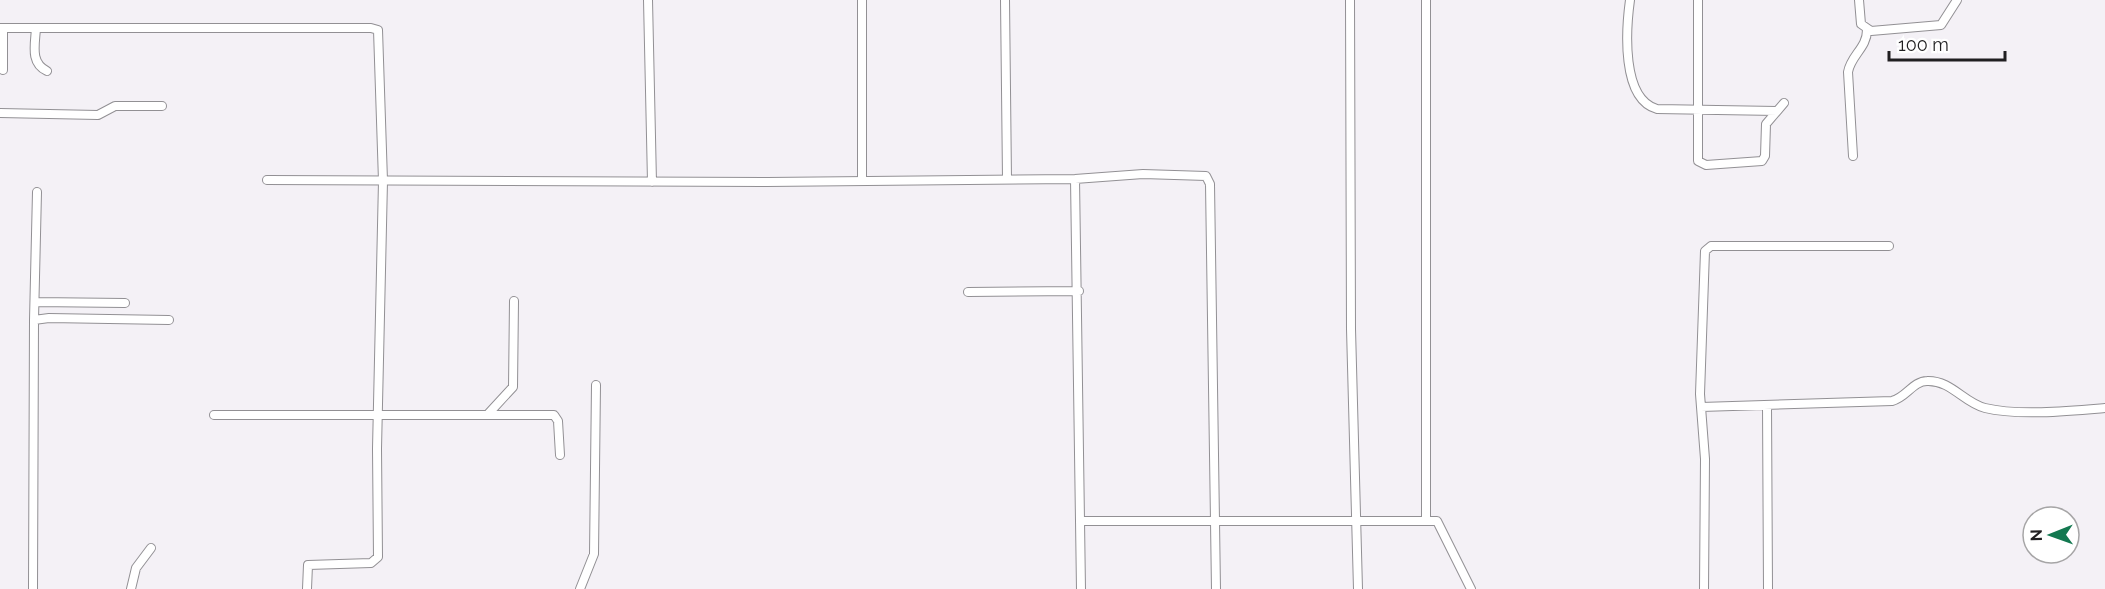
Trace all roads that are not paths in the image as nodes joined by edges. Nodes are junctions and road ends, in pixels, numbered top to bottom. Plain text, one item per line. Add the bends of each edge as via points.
1 (648, 0) edge
2 (862, 0) edge
3 (1005, 0) edge
4 (1350, 0) edge
5 (1426, 0) edge
6 (1630, 0) edge
7 (1698, 0) edge
8 (1859, 0) edge
9 (1957, 0) edge
10 (1, 28) edge
11 (36, 28) junction
12 (1867, 30) junction
13 (3, 70) dead end
14 (47, 71) dead end
15 (1784, 103) dead end
16 (162, 106) dead end
17 (1696, 111) junction
18 (1777, 111) junction
19 (0, 113) edge
20 (1853, 156) dead end
21 (1007, 179) junction
22 (1075, 179) junction
23 (267, 180) dead end
24 (862, 180) junction
25 (383, 181) junction
26 (652, 182) junction
27 (37, 192) dead end
28 (1889, 246) dead end
29 (1078, 291) junction
30 (968, 292) dead end
31 (514, 301) dead end
32 (35, 302) junction
33 (125, 303) dead end
34 (34, 320) junction
35 (169, 320) dead end
36 (596, 385) dead end
37 (1767, 405) junction
38 (1701, 407) junction
39 (2105, 408) edge
40 (489, 414) junction
41 (214, 416) dead end
42 (379, 416) junction
43 (560, 455) dead end
44 (1355, 519) junction
45 (1217, 520) junction
46 (1426, 520) junction
47 (1081, 521) junction
48 (151, 548) dead end
49 (33, 589) edge
50 (131, 589) edge
51 (307, 589) edge
52 (580, 589) edge
53 (1081, 589) edge
54 (1216, 589) edge
55 (1358, 589) edge
56 (1471, 589) edge
57 (1704, 589) edge
58 (1768, 589) edge

1 - 26 street
2 - 24 street
3 - 21 street
4 - 44 street
5 - 46 street
6 - 17 street via 1629,66 1638,96 1657,109
7 - 17 street
8 - 12 street via 1860,19
9 - 12 street via 1941,25
10 - 11 street
10 - 13 street
11 - 14 street via 34,57
11 - 25 street via 376,28
12 - 20 street via 1865,44 1851,61 1848,72
15 - 18 street
16 - 19 street via 115,106 98,115
17 - 18 street
17 - 18 street via 1696,157 1706,165 1761,161 1766,124
21 - 22 street
21 - 24 street
22 - 29 street
22 - 45 street via 1143,174 1209,179
23 - 25 street
24 - 26 street
25 - 26 street
25 - 42 street
27 - 32 street
28 - 38 street via 1707,248
29 - 30 street
29 - 47 street
31 - 40 street via 513,387
32 - 33 street
32 - 34 street
34 - 35 street
34 - 49 street
36 - 52 street via 594,554
37 - 38 street
37 - 39 street via 1892,401 1929,380 1947,385 1978,406 1990,409
37 - 58 street
38 - 57 street via 1705,459
40 - 42 street
40 - 43 street via 556,416
41 - 42 street
42 - 51 street via 377,558 371,563 308,565
44 - 45 street
44 - 46 street
44 - 55 street
45 - 47 street
45 - 54 street
46 - 56 street via 1438,522
47 - 53 street
48 - 50 street via 136,568

